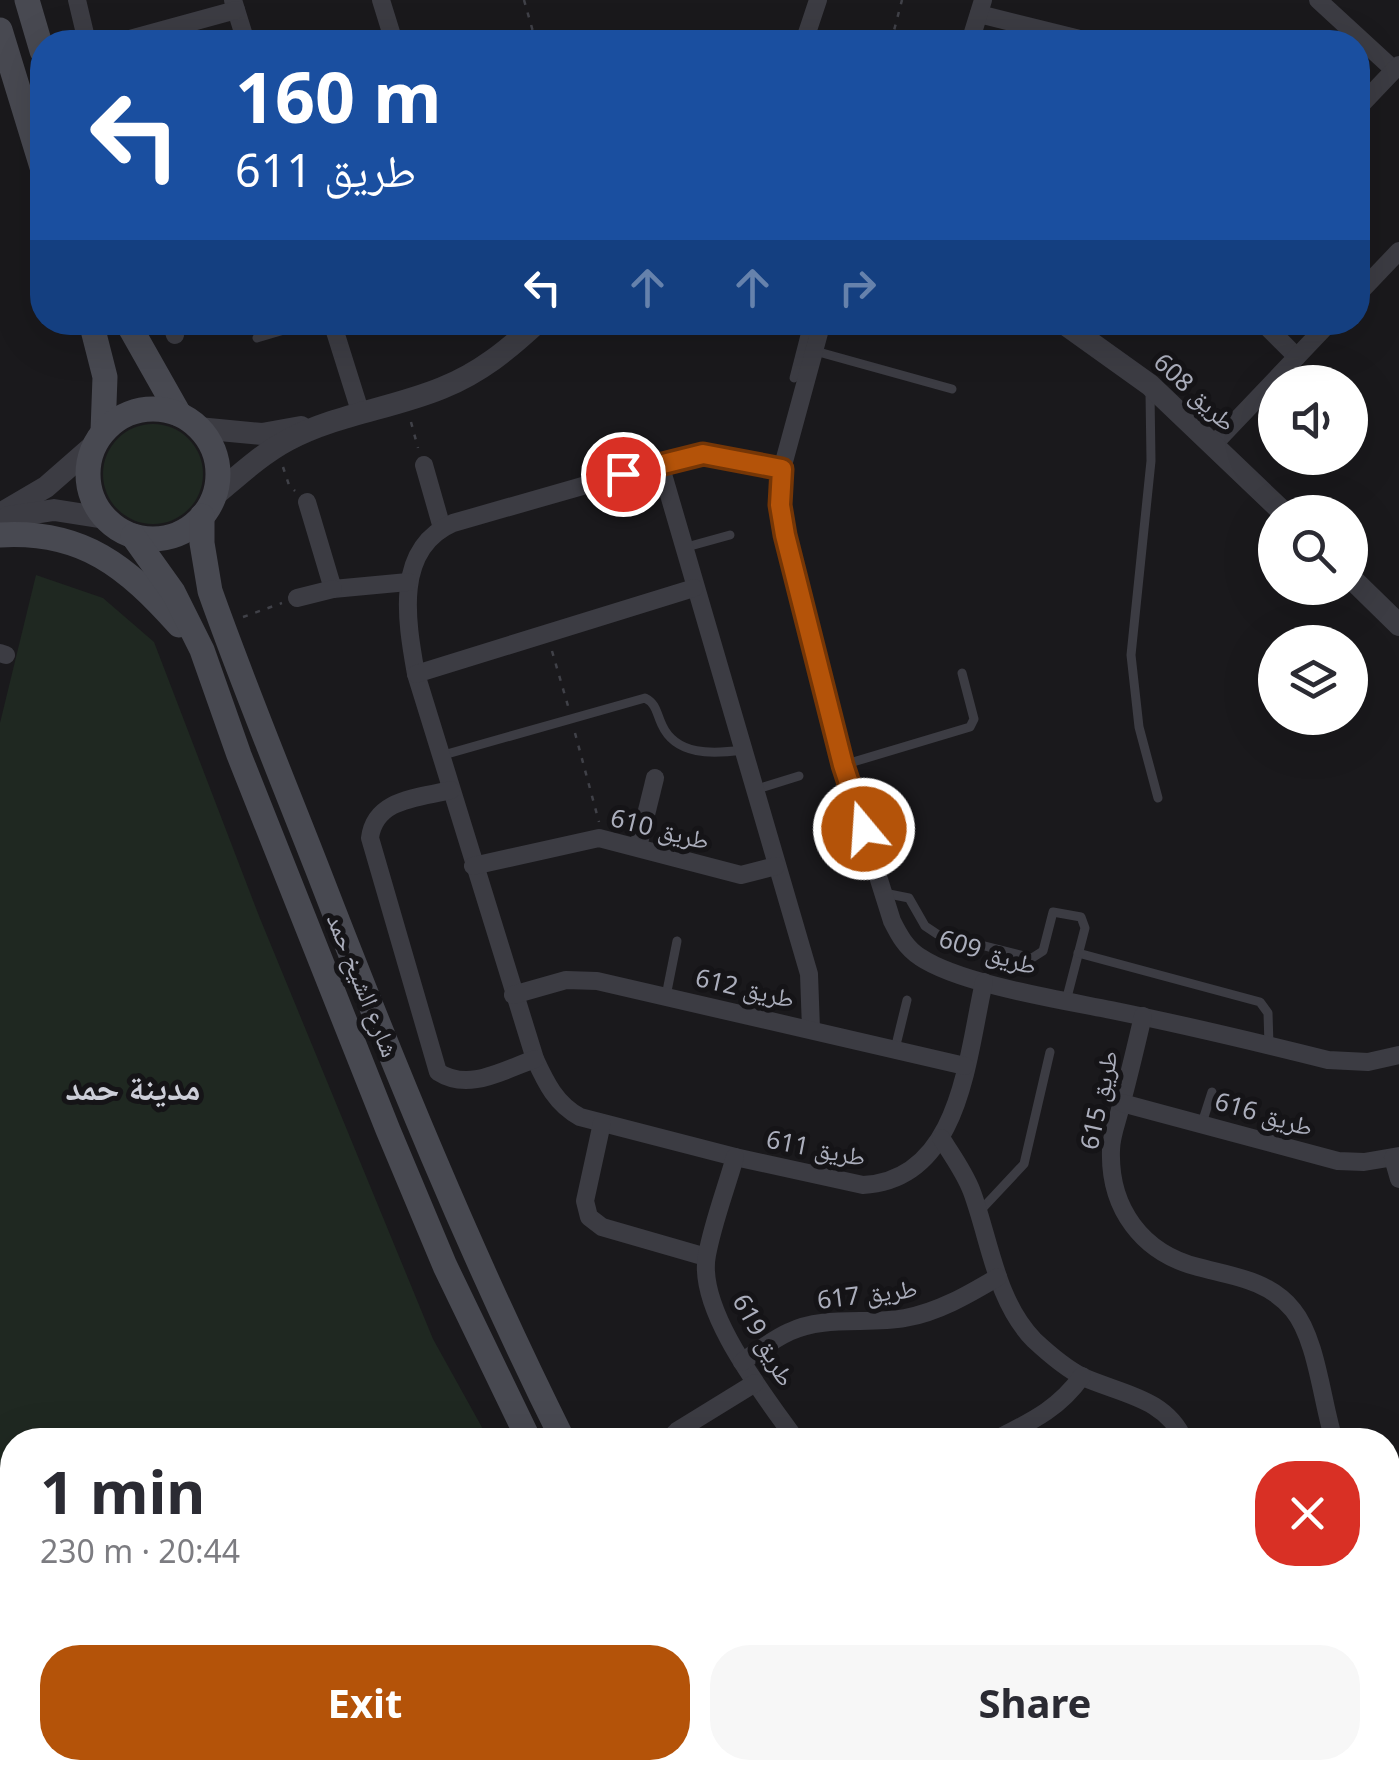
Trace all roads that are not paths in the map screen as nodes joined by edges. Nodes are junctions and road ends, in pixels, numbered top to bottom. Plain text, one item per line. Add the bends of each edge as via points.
1 (27, 0) edge
2 (77, 0) edge
3 (381, 0) edge
4 (818, 0) edge
5 (1318, 0) edge
6 (235, 5) edge
7 (981, 7) edge
8 (0, 30) edge
9 (36, 30) edge
10 (85, 30) edge
11 (156, 30) edge
12 (242, 30) edge
13 (390, 30) edge
14 (808, 30) edge
15 (1054, 30) edge
16 (1352, 30) edge
17 (1370, 45) edge
18 (1396, 68) edge
19 (1370, 95) edge
20 (30, 128) edge
21 (1399, 251) edge
22 (1370, 281) edge
23 (94, 335) edge
24 (135, 335) edge
25 (268, 335) edge
26 (335, 335) edge
27 (523, 335) edge
28 (804, 335) edge
29 (817, 335) edge
30 (1080, 335) edge
31 (1275, 335) edge
32 (1317, 335) edge
33 (258, 338) dead end
34 (814, 351) junction
35 (1296, 357) junction
36 (794, 378) dead end
37 (1150, 385) junction
38 (952, 389) dead end
39 (351, 414) junction
40 (188, 421) junction
41 (99, 438) junction
42 (1213, 445) junction
43 (424, 464) road end
44 (660, 464) junction
45 (782, 469) junction
46 (1265, 495) edge
47 (306, 502) road end
48 (208, 507) junction
49 (0, 516) edge
50 (105, 518) junction
51 (442, 528) junction
52 (0, 535) edge
53 (133, 536) junction
54 (730, 536) dead end
55 (684, 548) junction
56 (408, 582) junction
57 (694, 588) junction
58 (333, 589) junction
59 (1368, 595) edge
60 (297, 598) road end
61 (1399, 625) edge
62 (202, 650) junction
63 (416, 674) junction
64 (962, 674) dead end
65 (742, 750) junction
66 (440, 756) junction
67 (843, 765) junction
68 (798, 776) dead end
69 (655, 778) dead end
70 (451, 790) junction
71 (754, 790) junction
72 (1158, 798) dead end
73 (638, 847) junction
74 (473, 866) junction
75 (776, 866) junction
76 (884, 893) junction
77 (677, 941) dead end
78 (1078, 953) junction
79 (984, 982) junction
80 (513, 995) junction
81 (666, 996) junction
82 (907, 1000) dead end
83 (1066, 1000) junction
84 (1143, 1016) junction
85 (811, 1028) junction
86 (1269, 1045) junction
87 (895, 1049) junction
88 (1050, 1052) dead end
89 (1399, 1055) edge
90 (535, 1059) junction
91 (965, 1066) junction
92 (1212, 1092) dead end
93 (1122, 1103) junction
94 (602, 1123) junction
95 (1202, 1123) junction
96 (942, 1138) junction
97 (1396, 1157) edge
98 (735, 1158) junction
99 (1399, 1179) edge
100 (979, 1212) junction
101 (706, 1257) junction
102 (998, 1277) junction
103 (742, 1362) junction
104 (1082, 1376) junction
105 (755, 1383) junction
106 (523, 1428) edge
107 (558, 1428) edge
108 (682, 1428) edge
109 (787, 1428) edge
110 (1018, 1428) edge
111 (1177, 1428) edge
112 (1331, 1428) edge

1 - 9 main road
2 - 10 street
3 - 13 street
4 - 14 street
5 - 16 street
6 - 11 street
6 - 12 street
7 - 15 street
8 - 20 main road
17 - 18 street
18 - 19 street
21 - 22 street
23 - 41 main road via 105,377
24 - 40 main road
25 - 33 lane
26 - 39 street
27 - 39 street via 482,369 444,388
28 - 36 lane
29 - 34 street, طريق 609
30 - 37 street, طريق 608
31 - 35 street
32 - 35 street
34 - 38 lane
34 - 45 street, طريق 609
35 - 42 street
37 - 42 street, طريق 608
37 - 72 lane via 1151,462 1131,655 1139,727
39 - 40 street via 262,434
39 - 48 street via 276,448
40 - 41 main road via 156,409 133,412
40 - 48 main road via 215,454 218,475
41 - 49 street via 46,487
41 - 50 main road via 88,479
42 - 46 street, طريق 608
43 - 51 street
44 - 45 street via 703,454
44 - 51 street
44 - 55 street
45 - 67 street, طريق 609 via 785,535
47 - 58 street
48 - 53 main road via 170,536
48 - 107 main road, شارع الشيخ حمد via 202,543 222,625 388,1050 507,1328
49 - 50 street via 54,510
50 - 53 main road
51 - 56 street
52 - 62 main road via 52,538 102,556 145,587
53 - 62 main road, شارع الشيخ حمد via 173,592
54 - 55 lane
55 - 57 street
56 - 58 street
56 - 63 street, طريق 611
57 - 63 street
57 - 65 street
58 - 60 street
59 - 61 street
62 - 106 main road, شارع الشيخ حمد via 388,1130
63 - 66 street, طريق 611
64 - 67 lane via 974,719 970,727
65 - 66 lane via 713,754 682,746 645,698
65 - 71 street
66 - 70 street, طريق 611
67 - 76 street, طريق 609
68 - 71 lane
69 - 73 street
70 - 74 street, طريق 611
70 - 90 street via 389,805 370,838 438,1072 472,1082
71 - 75 street
73 - 74 street, طريق 610 via 599,838
73 - 75 street, طريق 610 via 741,875
74 - 80 street, طريق 611
75 - 85 street via 809,974
76 - 78 lane via 909,898 937,934 1032,958 1043,951 1053,912 1078,916 1085,924
76 - 79 street, طريق 609 via 902,941 918,956
77 - 81 lane
78 - 83 lane
78 - 86 lane via 1260,1002 1268,1013
79 - 83 street, طريق 609
79 - 91 street, طريق 611
80 - 81 street, طريق 612 via 582,979
80 - 90 street, طريق 611
81 - 85 street, طريق 612
82 - 87 lane
83 - 84 street, طريق 609
84 - 86 street, طريق 609
84 - 93 street, طريق 615
85 - 87 street, طريق 612
86 - 89 street, طريق 609 via 1347,1061
87 - 91 street, طريق 612
88 - 100 lane via 1024,1164
90 - 94 street, طريق 611 via 566,1109
91 - 96 street, طريق 611
92 - 95 lane
93 - 95 street, طريق 616
93 - 112 street, طريق 615 via 1111,1172 1136,1232 1158,1253 1268,1287 1296,1312
94 - 98 street, طريق 611
94 - 101 street via 586,1202 589,1217 602,1227
95 - 97 street, طريق 616 via 1338,1161
96 - 98 street, طريق 611 via 904,1177 863,1186
96 - 100 street
97 - 99 street, طريق 616
98 - 101 street, طريق 619
100 - 102 street
101 - 103 street, طريق 619 via 718,1320
102 - 103 street, طريق 617 via 909,1318 790,1331
102 - 104 street via 1031,1337
103 - 105 street, طريق 619
104 - 110 street via 1051,1411
104 - 111 street via 1161,1409
105 - 108 street
105 - 109 street, طريق 619

